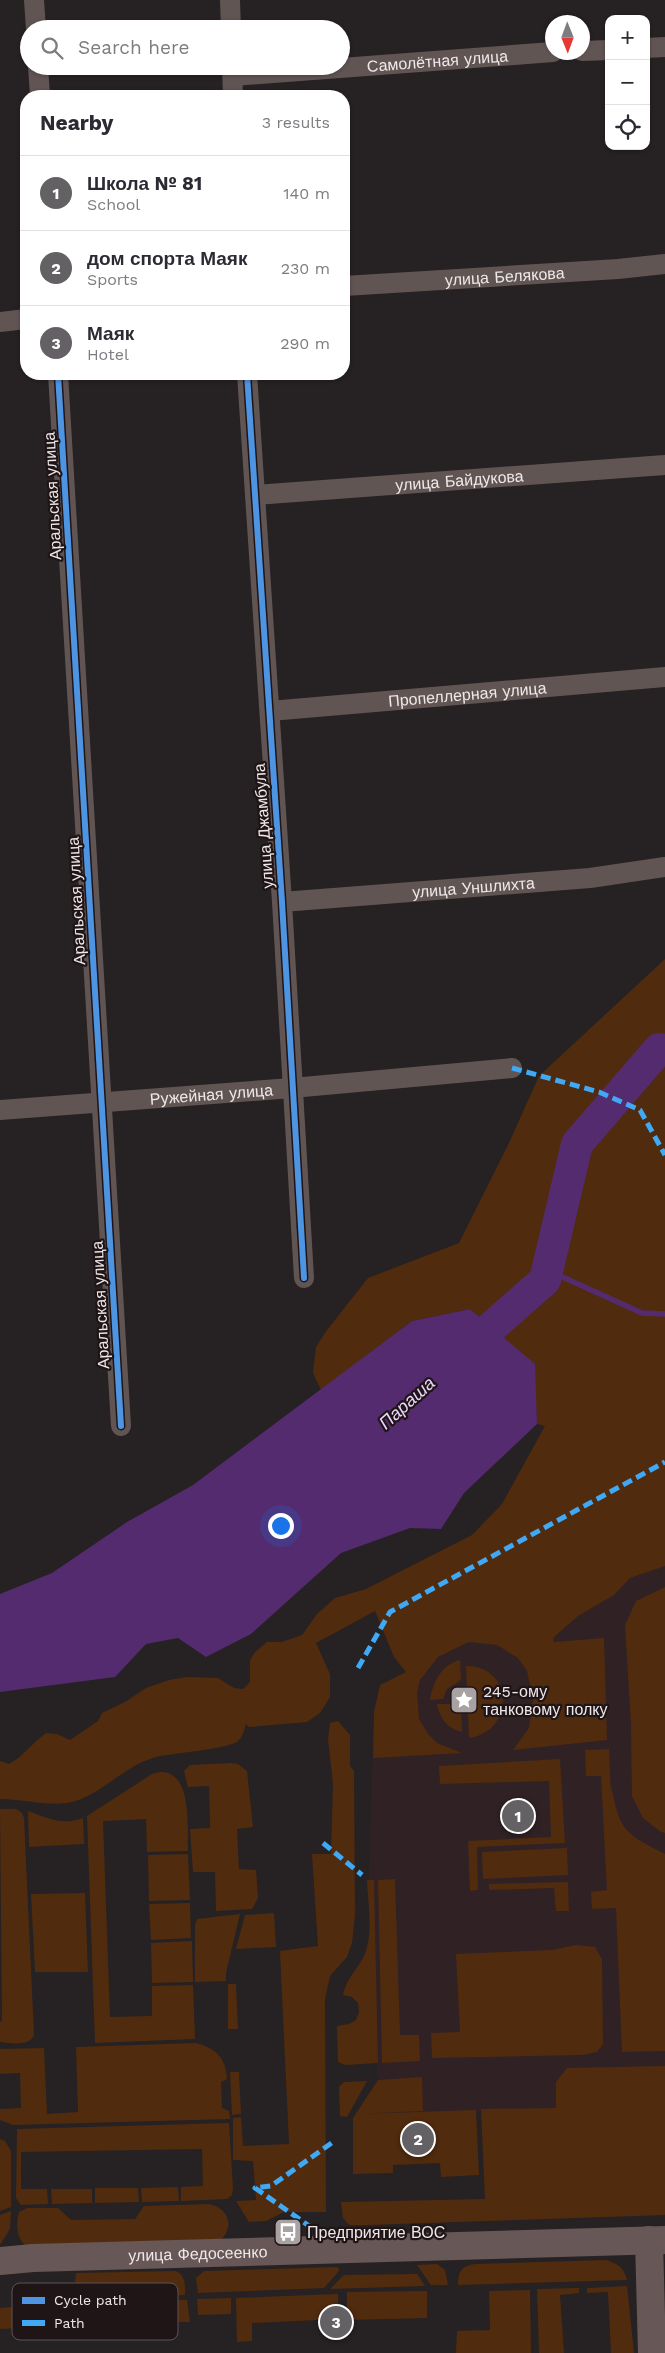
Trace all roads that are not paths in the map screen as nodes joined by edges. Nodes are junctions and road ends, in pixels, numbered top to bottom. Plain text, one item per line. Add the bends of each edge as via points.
1 (34, 0) edge
2 (230, 0) edge
3 (35, 20) edge
4 (231, 20) edge
5 (665, 47) edge
6 (650, 48) edge
7 (605, 50) edge
8 (590, 51) edge
9 (545, 52) edge
10 (350, 64) edge
11 (39, 75) edge
12 (232, 75) edge
13 (40, 90) edge
14 (234, 90) edge
15 (665, 264) edge
16 (350, 286) edge
17 (20, 320) edge
18 (0, 322) edge
19 (58, 380) edge
20 (247, 380) edge
21 (665, 465) edge
22 (255, 495) junction
23 (665, 677) edge
24 (270, 711) junction
25 (665, 867) edge
26 (282, 902) junction
27 (512, 1068) dead end
28 (292, 1088) junction
29 (102, 1102) junction
30 (0, 1110) edge
31 (304, 1278) dead end
32 (121, 1426) dead end
33 (657, 2240) edge
34 (0, 2261) edge
35 (652, 2353) edge

1 - 3 street
2 - 4 street
5 - 6 street
7 - 8 street
9 - 10 street, Самолётная улица
11 - 13 street
12 - 14 street
15 - 16 street, улица Белякова
17 - 18 street
19 - 29 street, Аральская улица
20 - 22 street, улица Джамбула
21 - 22 street, улица Байдукова
22 - 24 street, улица Джамбула
23 - 24 street, Пропеллерная улица
24 - 26 street, улица Джамбула
25 - 26 street, улица Уншлихта via 590,878
26 - 28 street, улица Джамбула
27 - 28 street, Ружейная улица
28 - 29 street, Ружейная улица
28 - 31 street, улица Джамбула
29 - 30 street, Ружейная улица
29 - 32 street, Аральская улица
33 - 34 main road, улица Федосеенко
33 - 35 main road

